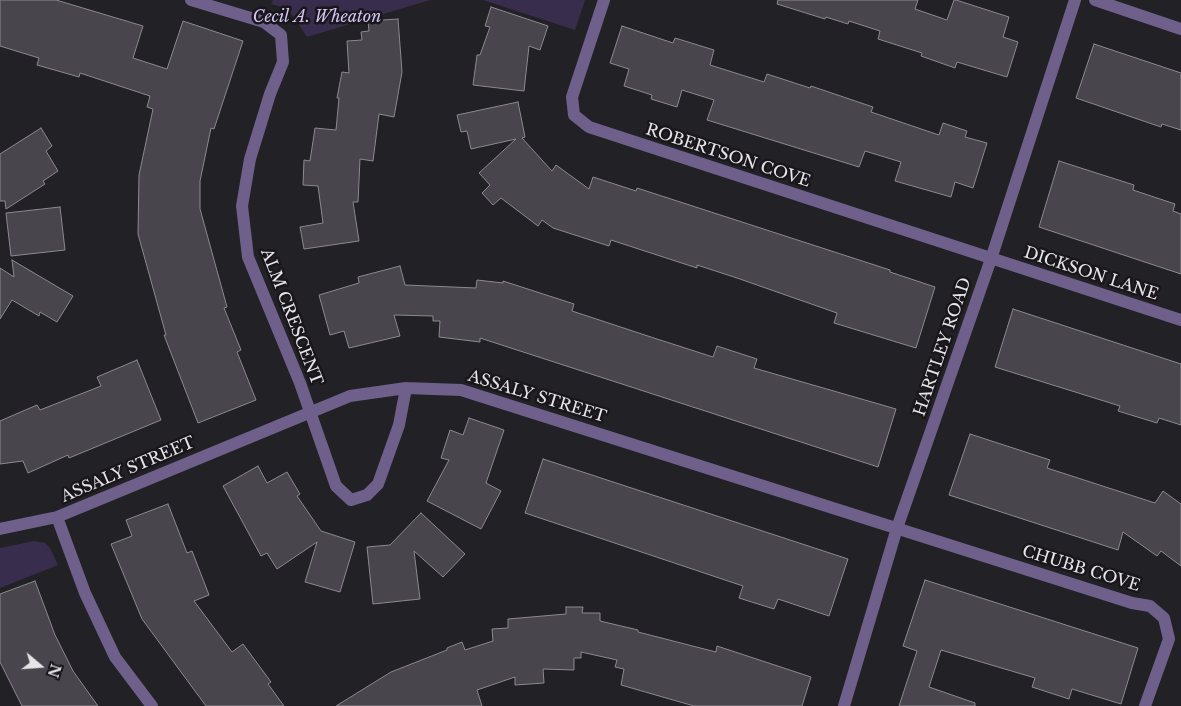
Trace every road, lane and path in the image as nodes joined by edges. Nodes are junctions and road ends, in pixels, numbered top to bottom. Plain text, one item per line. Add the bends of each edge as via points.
1 (191, 0) edge
2 (604, 0) edge
3 (1075, 0) edge
4 (1095, 0) edge
5 (1181, 29) edge
6 (990, 260) junction
7 (1181, 320) edge
8 (406, 388) junction
9 (311, 413) junction
10 (57, 517) junction
11 (897, 528) junction
12 (0, 529) edge
13 (152, 706) edge
14 (844, 706) edge
15 (1146, 706) edge

1 - 9 street, ALM CRESCENT via 264,22 281,35 283,62 250,159 242,206 248,257
2 - 6 street, ROBERTSON COVE via 572,97 574,115 589,126
3 - 6 street, HARTLEY ROAD
4 - 5 street
6 - 7 street, DICKSON LANE
6 - 11 street, HARTLEY ROAD
8 - 9 street, ASSALY STREET via 350,396
8 - 9 street, ALM CRESCENT via 399,425 378,484 367,495 351,500 336,486
8 - 11 street, ASSALY STREET via 470,393
9 - 10 street, ASSALY STREET
10 - 12 street, ASSALY STREET
10 - 13 street via 85,593 115,656
11 - 14 street, HARTLEY ROAD
11 - 15 street, CHUBB COVE via 1150,606 1164,618 1169,639

